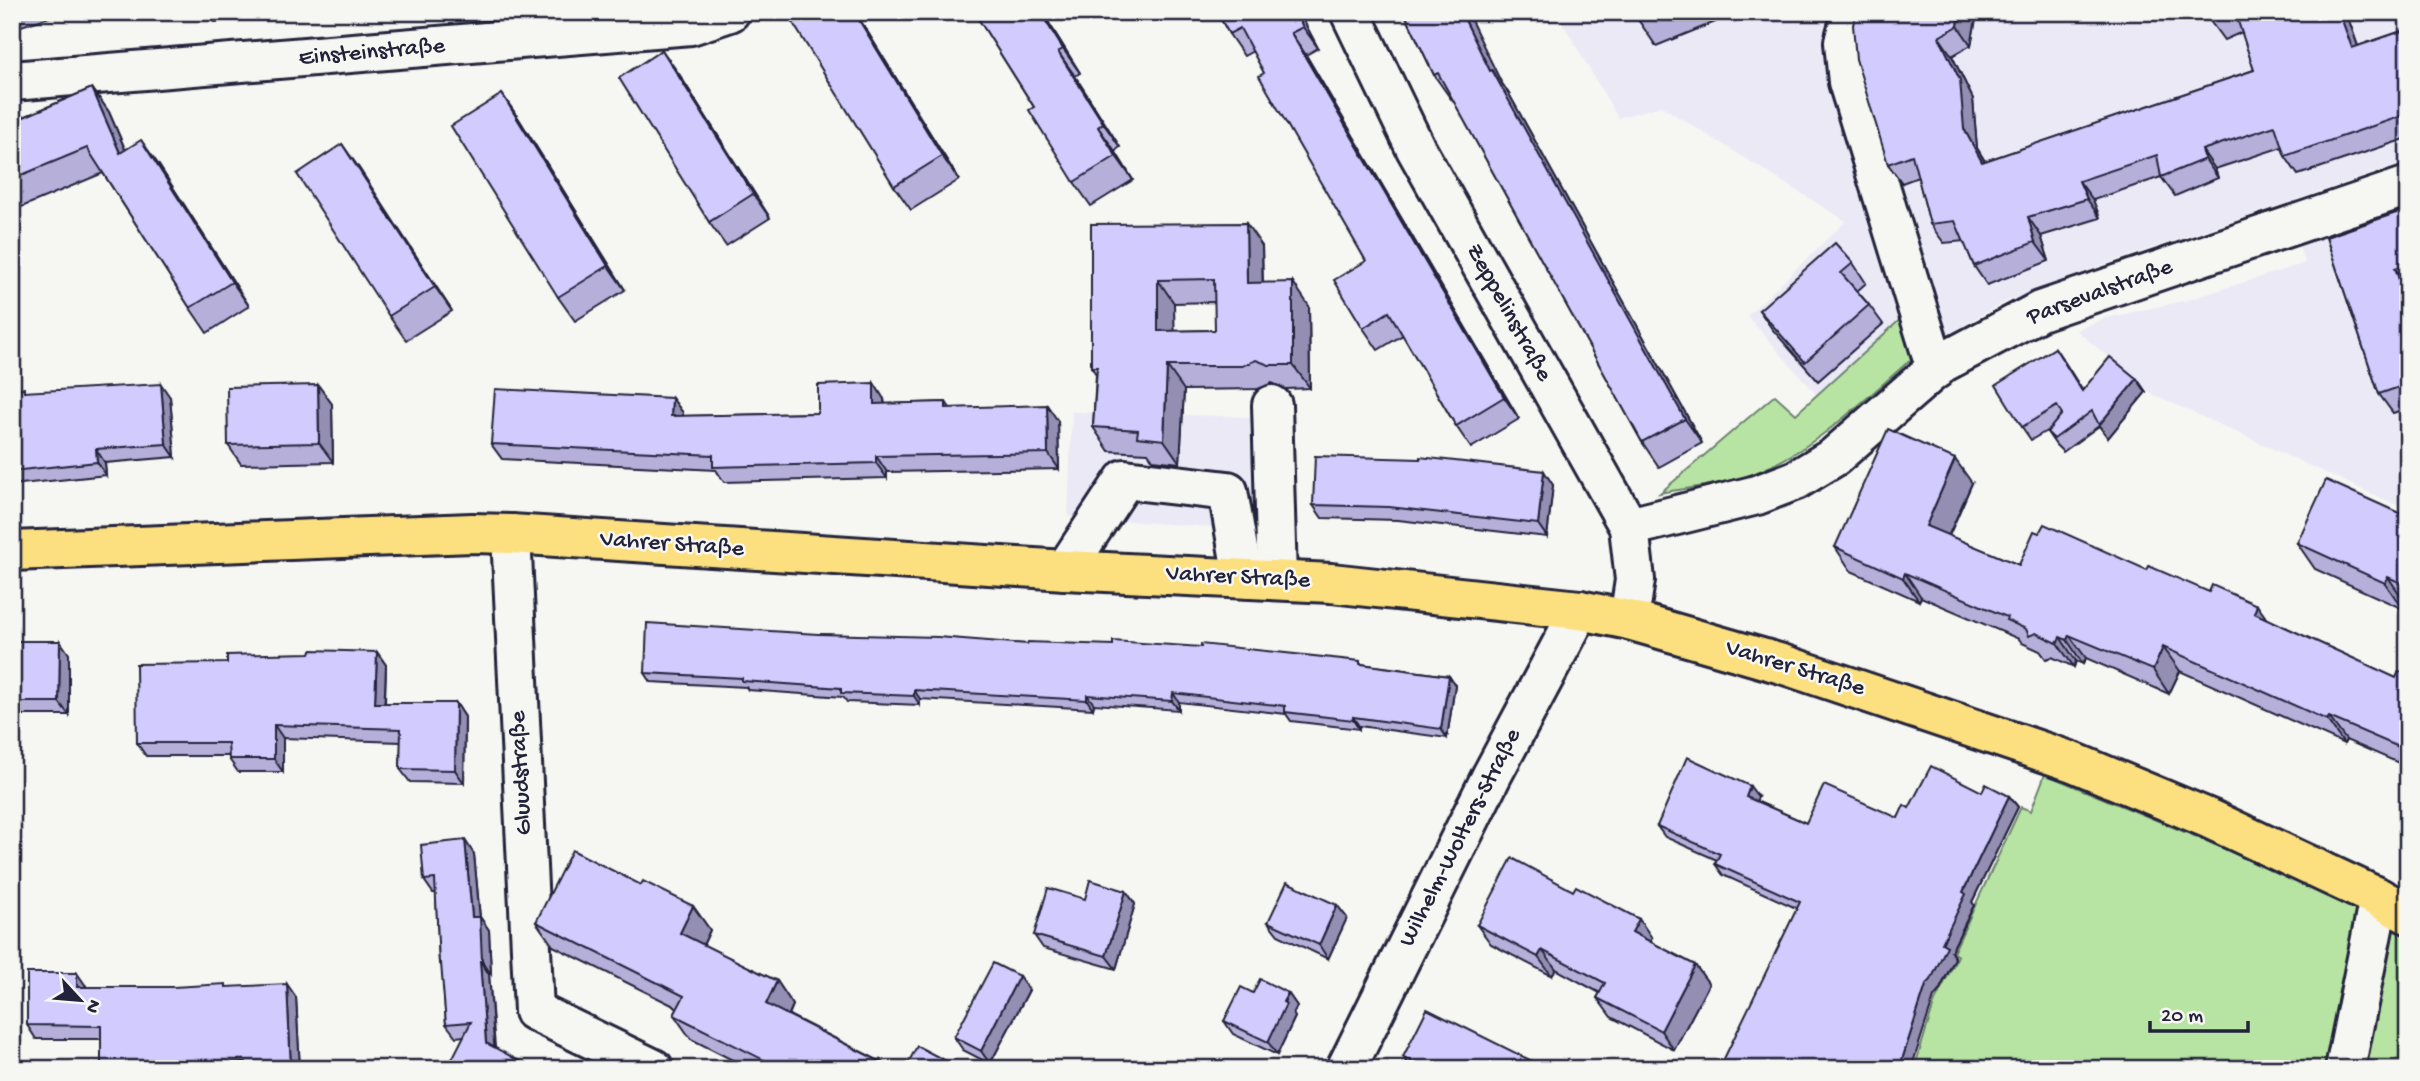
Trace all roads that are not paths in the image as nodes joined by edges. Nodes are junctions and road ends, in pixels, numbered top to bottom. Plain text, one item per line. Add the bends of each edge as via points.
1 (1350, 12) edge
2 (1852, 12) edge
3 (722, 14) edge
4 (12, 82) edge
5 (2408, 186) edge
6 (1936, 369) junction
7 (1272, 405) dead end
8 (1629, 527) junction
9 (511, 534) junction
10 (12, 551) edge
11 (1065, 570) junction
12 (1260, 579) junction
13 (1580, 610) junction
14 (1629, 620) junction
15 (2393, 906) edge
16 (654, 1069) edge
17 (1346, 1069) edge
18 (2345, 1069) edge

1 - 8 street, Zeppelinstraße via 1416,149
2 - 6 street via 1844,42 1848,82
3 - 4 street, Einsteinstraße via 691,25
5 - 6 street, Parsevalstraße via 2040,311
6 - 8 street, Parsevalstraße via 1834,457 1797,480 1757,495
7 - 12 street
8 - 14 street, Zeppelinstraße via 1635,580
9 - 10 main road, Vahrer Straße
9 - 11 main road, Vahrer Straße
9 - 16 street, Gluudstraße via 534,1011
11 - 12 main road, Vahrer Straße
11 - 12 street via 1125,480 1228,491
12 - 13 main road, Vahrer Straße
13 - 14 main road, Vahrer Straße
13 - 17 street, Wilhelm-Wolters-Straße
14 - 15 main road, Vahrer Straße via 1828,678 2073,762 2210,819
15 - 18 street

